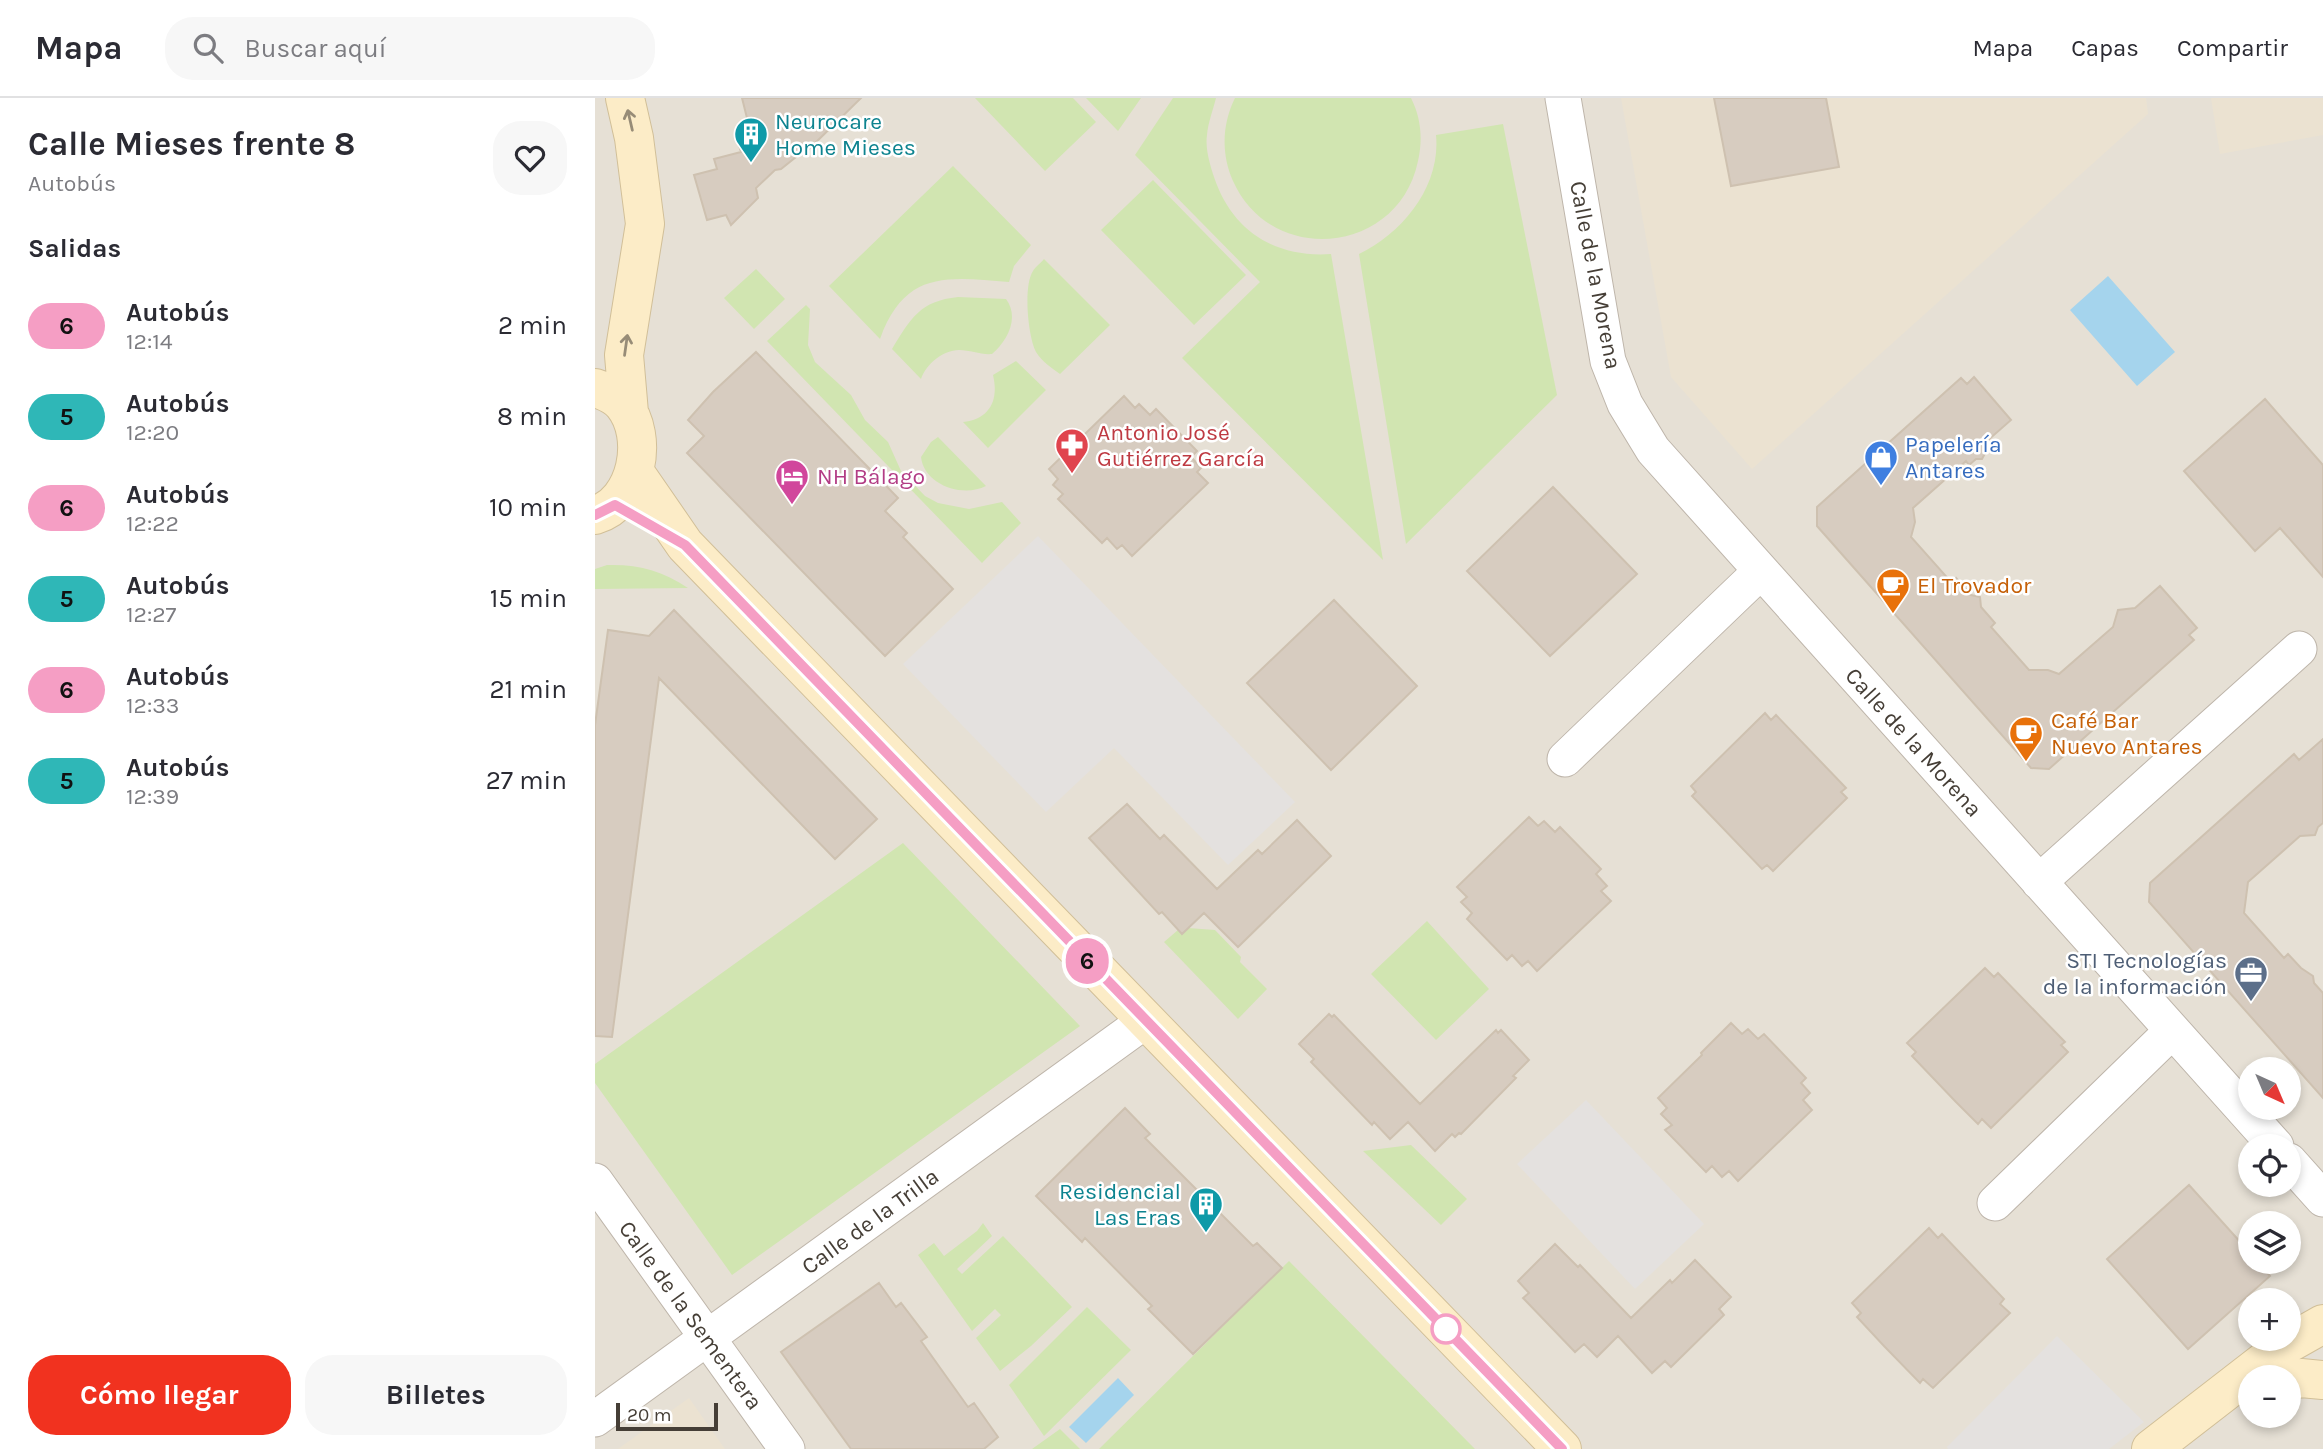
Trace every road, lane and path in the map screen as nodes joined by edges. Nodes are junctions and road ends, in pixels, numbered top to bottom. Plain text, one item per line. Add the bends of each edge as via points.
1 (625, 98) edge
2 (1563, 98) edge
3 (595, 388) edge
4 (629, 413) junction
5 (634, 471) junction
6 (605, 510) edge
7 (685, 545) junction
8 (1761, 571) junction
9 (2299, 649) dead end
10 (1565, 759) dead end
11 (2039, 882) junction
12 (1145, 1021) junction
13 (2172, 1031) junction
14 (2265, 1134) edge
15 (2301, 1174) edge
16 (595, 1181) edge
17 (2323, 1199) edge
18 (1995, 1203) dead end
19 (2323, 1324) edge
20 (709, 1338) junction
21 (2301, 1378) edge
22 (2323, 1380) edge
23 (2238, 1401) edge
24 (595, 1419) edge
25 (2165, 1438) edge
26 (787, 1449) edge
27 (1562, 1449) edge

4 -> 1 main road via 625,355 645,224
2 - 8 street, Calle de la Morena via 1608,361 1625,404 1653,450
3 - 4 main road via 615,397
4 - 5 main road via 636,442
5 - 6 main road via 629,484
5 - 7 main road
6 - 7 main road
7 - 12 main road
8 - 10 street
8 - 11 street, Calle de la Morena
9 - 11 street
11 - 13 street, Calle de la Morena
12 - 20 street, Calle de la Trilla
12 - 27 main road
13 - 14 street, Calle de la Morena
13 - 18 street
15 - 17 street
16 - 20 street, Calle de la Sementera
19 - 25 main road via 2284,1346
20 - 24 street, Calle de la Trilla
20 - 26 street, Calle de la Sementera
21 - 22 main road
23 - 25 main road

